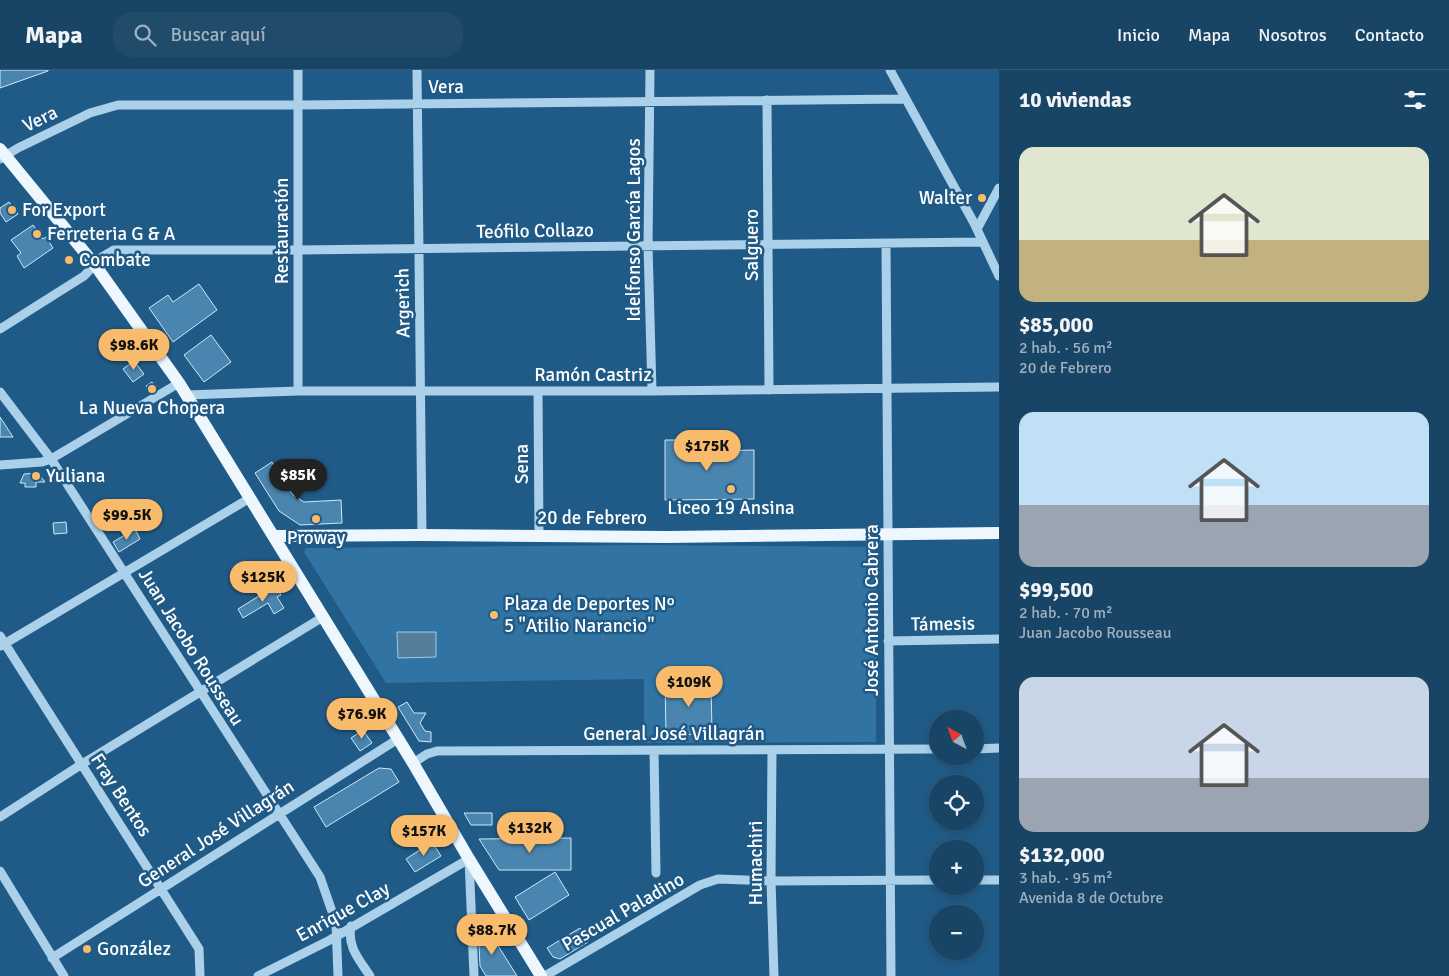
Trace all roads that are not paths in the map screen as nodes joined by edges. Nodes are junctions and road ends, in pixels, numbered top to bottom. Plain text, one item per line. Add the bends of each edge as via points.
1 (298, 70) edge
2 (417, 70) edge
3 (650, 70) edge
4 (890, 70) edge
5 (905, 99) junction
6 (767, 100) junction
7 (650, 103) junction
8 (417, 104) junction
9 (298, 105) junction
10 (2, 154) edge
11 (999, 188) edge
12 (977, 229) junction
13 (982, 242) junction
14 (886, 244) junction
15 (768, 245) junction
16 (648, 246) junction
17 (418, 248) junction
18 (298, 250) junction
19 (95, 265) junction
20 (999, 276) edge
21 (0, 329) edge
22 (179, 383) junction
23 (999, 387) edge
24 (886, 388) junction
25 (769, 390) junction
26 (298, 391) junction
27 (538, 391) junction
28 (652, 391) junction
29 (0, 392) edge
30 (420, 392) junction
31 (187, 395) junction
32 (51, 458) junction
33 (0, 465) edge
34 (250, 498) junction
35 (999, 533) edge
36 (888, 534) junction
37 (422, 535) junction
38 (275, 536) junction
39 (539, 537) junction
40 (124, 572) junction
41 (323, 617) junction
42 (999, 639) edge
43 (888, 640) junction
44 (2, 642) edge
45 (200, 692) junction
46 (398, 739) junction
47 (999, 748) edge
48 (888, 749) junction
49 (929, 749) edge
50 (984, 749) edge
51 (654, 750) junction
52 (772, 750) junction
53 (413, 763) junction
54 (82, 764) junction
55 (278, 814) junction
56 (0, 817) edge
57 (469, 859) junction
58 (0, 871) edge
59 (656, 872) dead end
60 (891, 879) junction
61 (929, 880) edge
62 (984, 880) edge
63 (999, 880) edge
64 (772, 881) junction
65 (162, 889) junction
66 (352, 926) junction
67 (334, 937) junction
68 (357, 956) junction
69 (52, 958) junction
70 (338, 959) junction
71 (64, 976) edge
72 (200, 976) edge
73 (258, 976) edge
74 (338, 976) edge
75 (370, 976) edge
76 (474, 976) edge
77 (541, 976) edge
78 (545, 976) edge
79 (774, 976) edge
80 (891, 976) edge

1 - 9 street, Restauración
2 - 8 street, Argerich
3 - 7 street, Idelfonso García Lagos
4 - 5 street
5 - 6 street, Vera
5 - 12 street
6 - 7 street, Vera
6 - 15 street, Salguero
7 - 8 street, Vera
7 - 16 street, Idelfonso García Lagos
8 - 9 street, Vera
8 - 17 street, Argerich
9 - 10 street, Vera via 118,105 90,113
9 - 18 street, Restauración
10 - 19 main road
11 - 12 street
12 - 13 street
13 - 14 street, Teófilo Collazo
13 - 20 street
14 - 15 street, Teófilo Collazo
14 - 24 street, José Antonio Cabrera
15 - 16 street, Teófilo Collazo
15 - 25 street, Salguero
16 - 17 street, Teófilo Collazo
16 - 28 street, Idelfonso García Lagos
17 - 18 street, Teófilo Collazo
17 - 30 street, Argerich
18 - 19 street, Teófilo Collazo via 114,250
18 - 26 street, Restauración
19 - 21 street, Teófilo Collazo via 84,276
19 - 22 main road
22 - 31 main road
22 - 32 street
23 - 24 street, Ramón Castriz
24 - 25 street, Ramón Castriz
24 - 36 street, José Antonio Cabrera
25 - 28 street, Ramón Castriz
26 - 30 street, Ramón Castriz
26 - 31 street, Ramón Castriz
27 - 28 street, Ramón Castriz
27 - 30 street, Ramón Castriz
27 - 39 street, Sena
29 - 32 street, Juan Jacobo Rousseau
30 - 37 street, Argerich
31 - 34 main road
32 - 33 street via 42,462
32 - 40 street, Juan Jacobo Rousseau
34 - 38 main road
34 - 40 street
35 - 36 main road, 20 de Febrero
36 - 39 main road, 20 de Febrero
36 - 43 street, José Antonio Cabrera
37 - 38 main road, 20 de Febrero
37 - 39 main road, 20 de Febrero
38 - 41 main road
40 - 44 street
40 - 45 street, Juan Jacobo Rousseau
41 - 45 street
41 - 46 main road
42 - 43 street, Támesis
43 - 48 street, José Antonio Cabrera
44 - 54 street, Fray Bentos
45 - 54 street
45 - 55 street, Juan Jacobo Rousseau
46 - 53 main road
46 - 55 street, General José Villagrán
47 - 50 street
48 - 49 street, General José Villagrán
48 - 52 street, General José Villagrán
48 - 60 street, José Antonio Cabrera
51 - 52 street, General José Villagrán
51 - 53 street, General José Villagrán via 437,751
51 - 59 street
52 - 64 street, Humachiri
53 - 57 main road
54 - 56 street
54 - 65 street, Fray Bentos
55 - 65 street, General José Villagrán
55 - 67 street, Juan Jacobo Rousseau via 320,877 336,923
57 - 66 street, Enrique Clay
57 - 76 street
57 - 77 main road
58 - 69 street
60 - 61 street
60 - 64 street
60 - 80 street, José Antonio Cabrera
62 - 63 street
64 - 78 street, Pascual Paladino via 718,879 700,885
64 - 79 street, Humachiri
65 - 69 street, General José Villagrán
65 - 72 street, Fray Bentos via 199,949
66 - 67 street, Enrique Clay
66 - 68 street via 350,941
67 - 70 street, Juan Jacobo Rousseau
67 - 73 street, Enrique Clay
68 - 70 street via 348,954
68 - 75 street
69 - 71 street
70 - 74 street, Juan Jacobo Rousseau

